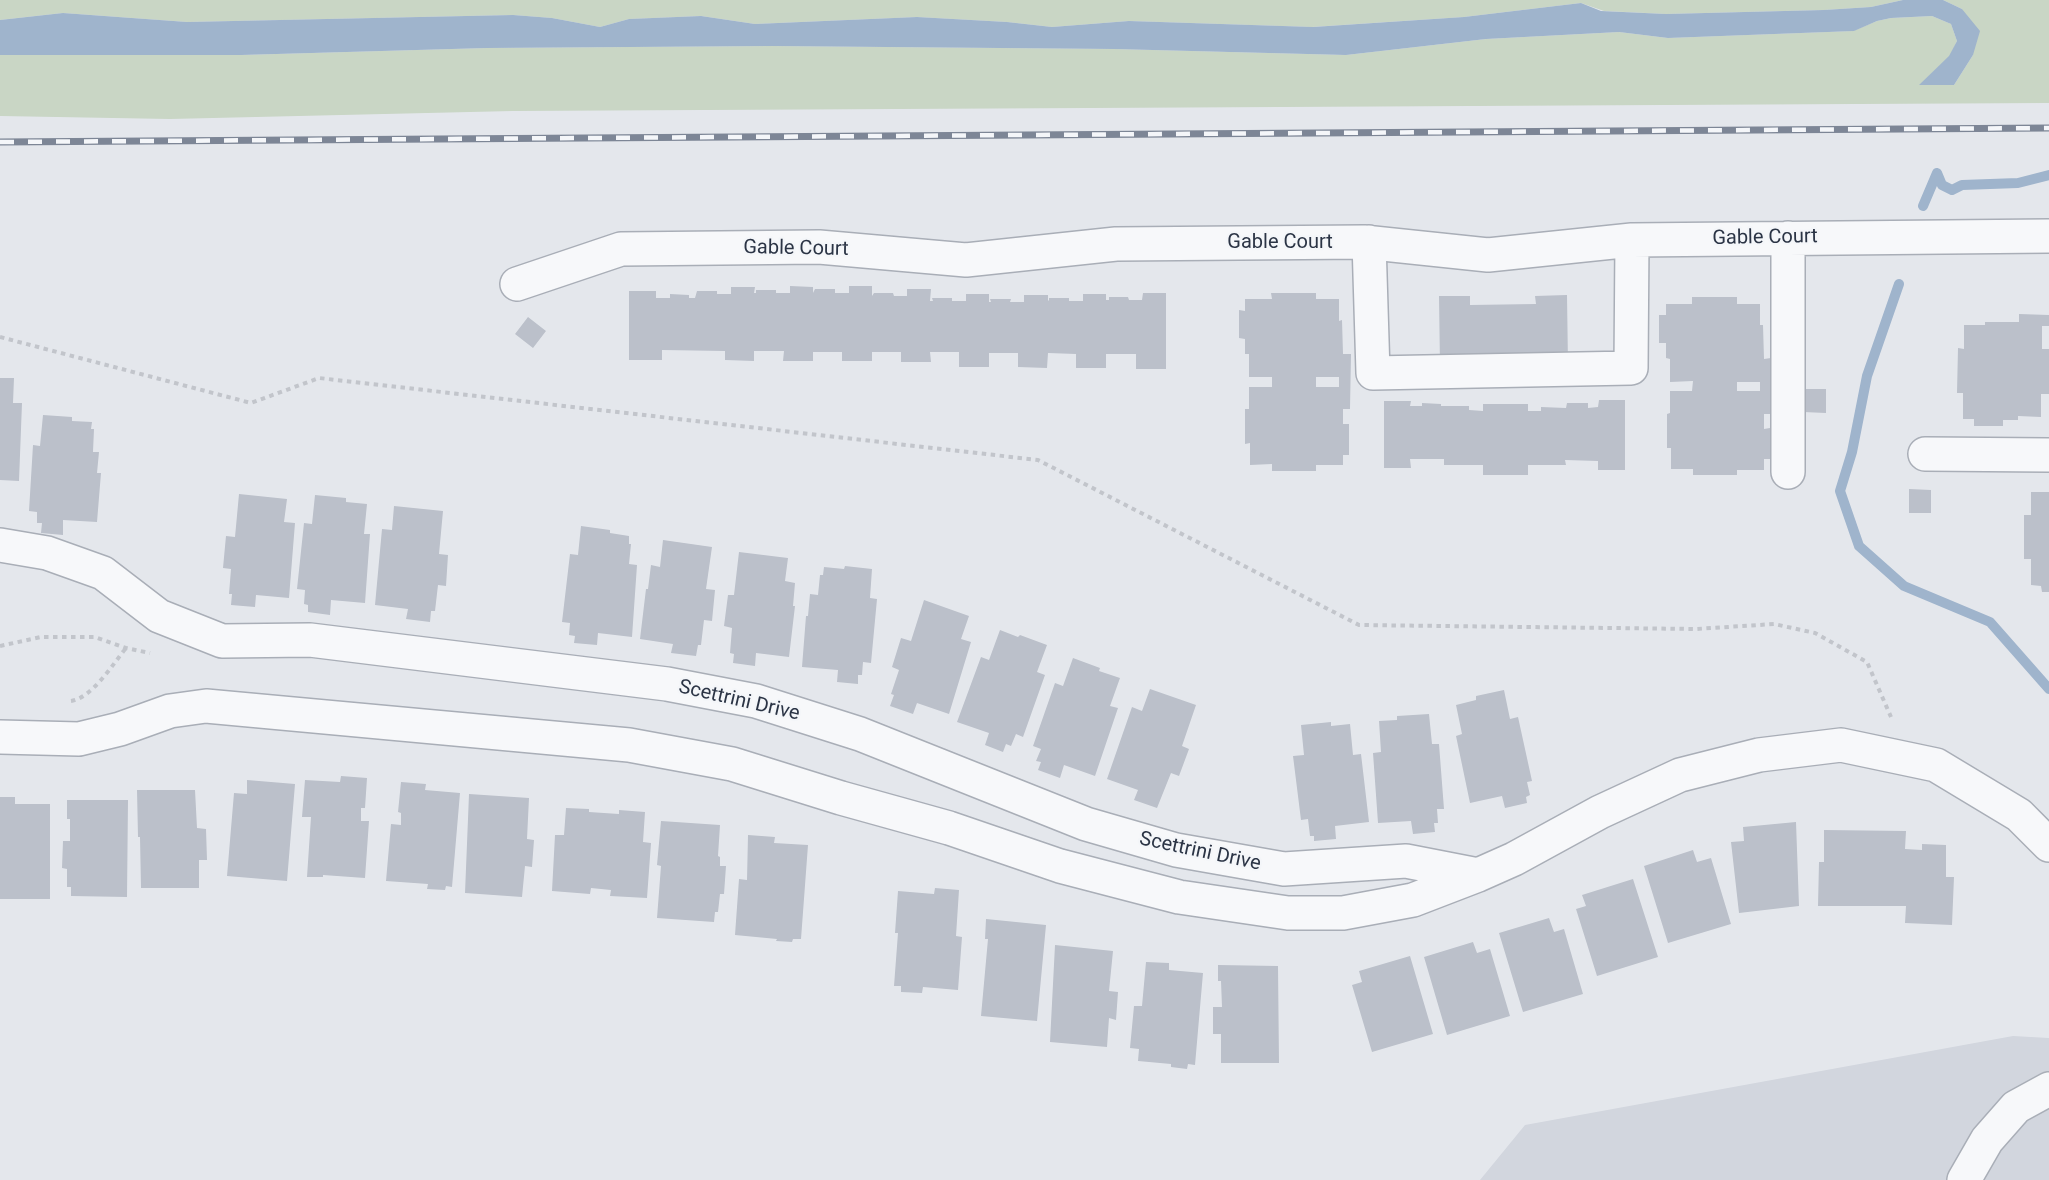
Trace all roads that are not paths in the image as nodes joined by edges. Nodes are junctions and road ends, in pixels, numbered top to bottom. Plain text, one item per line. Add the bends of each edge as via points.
1 (2049, 236) edge
2 (1788, 238) junction
3 (1632, 240) junction
4 (1369, 242) junction
5 (517, 284) dead end
6 (1925, 454) dead end
7 (2049, 455) edge
8 (1788, 472) dead end
9 (0, 545) edge
10 (0, 737) edge
11 (2049, 845) edge
12 (1478, 876) junction
13 (2049, 1089) edge
14 (1964, 1180) edge

1 - 2 street, Gable Court
2 - 3 street, Gable Court
2 - 8 street
3 - 4 street, Gable Court via 1488,255
3 - 4 street via 1631,368 1373,373
4 - 5 street, Gable Court via 1116,244 966,260 819,247 621,249
6 - 7 street
9 - 12 street, Scettrini Drive via 48,553 103,573 159,616 222,641 310,640 667,684 756,701 860,734 1086,824 1176,850 1284,869 1406,861
10 - 12 street via 79,739 170,711 206,706 629,745 732,764 949,828 1060,866 1179,897 1288,913 1343,914 1413,900
11 - 12 street via 2019,815 1936,765 1841,745 1759,755 1680,775
13 - 14 street via 2016,1107 1987,1140

